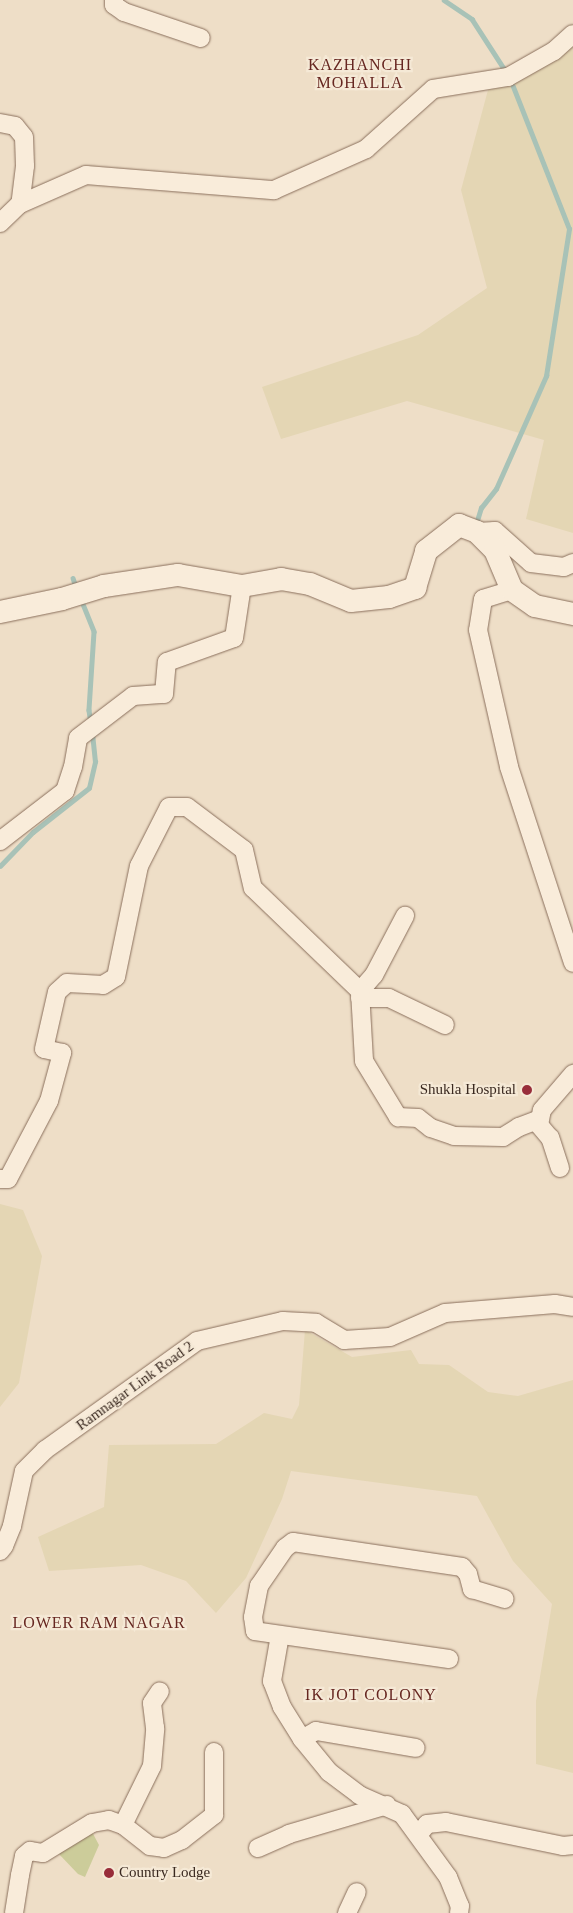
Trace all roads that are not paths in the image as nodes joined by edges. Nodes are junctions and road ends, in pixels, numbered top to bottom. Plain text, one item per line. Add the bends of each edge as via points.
1 (114, 0) edge
2 (573, 34) edge
3 (201, 38) dead end
4 (0, 124) edge
5 (20, 204) junction
6 (0, 223) edge
7 (477, 532) junction
8 (573, 563) edge
9 (242, 586) junction
10 (512, 590) junction
11 (0, 612) edge
12 (573, 614) edge
13 (0, 842) edge
14 (405, 916) dead end
15 (573, 964) edge
16 (360, 994) junction
17 (445, 1024) dead end
18 (573, 1074) edge
19 (540, 1120) junction
20 (560, 1168) dead end
21 (0, 1179) edge
22 (573, 1307) edge
23 (0, 1551) edge
24 (504, 1599) dead end
25 (280, 1635) junction
26 (449, 1659) dead end
27 (160, 1691) dead end
28 (302, 1740) junction
29 (416, 1748) dead end
30 (214, 1752) dead end
31 (386, 1805) junction
32 (123, 1825) junction
33 (419, 1834) junction
34 (573, 1845) edge
35 (258, 1848) dead end
36 (357, 1892) dead end
37 (14, 1913) edge
38 (347, 1913) edge
39 (459, 1913) edge

1 - 3 street via 114,5 124,12
2 - 5 street via 554,51 508,77 433,89 366,149 274,190 86,175
4 - 5 street via 15,126 24,137 25,166
5 - 6 street
7 - 8 street via 495,531 530,563 564,567
7 - 9 street via 459,525 426,552 415,588 389,597 351,600 310,584 281,579
7 - 10 street via 495,550
9 - 11 street via 178,575 104,586
9 - 13 street via 234,638 167,662 164,694 133,696 78,738 65,791
10 - 12 street via 535,606
10 - 15 street via 483,599 478,630 509,767
14 - 16 street via 374,976
16 - 17 street via 389,998
16 - 19 street via 364,1061 398,1118 418,1118 431,1128 454,1136 503,1137
16 - 21 street via 254,888 244,850 187,807 169,807 139,866 116,978 103,985 67,983 57,992 44,1049 62,1053 49,1102 8,1179
18 - 19 street via 542,1110
19 - 20 street via 539,1125 550,1138
22 - 23 street, Ramnagar Link Road 2 via 555,1304 445,1313 390,1337 344,1340 316,1323 283,1321 197,1341 45,1450 24,1471 12,1526
24 - 25 street via 472,1589 468,1574 462,1567 294,1542 285,1548 259,1586 253,1617 255,1631
25 - 26 street
25 - 28 street via 272,1680 282,1707
27 - 32 street via 152,1703 155,1728 152,1766
28 - 29 street via 316,1731
28 - 31 street via 337,1778 359,1795
30 - 32 street via 214,1815 182,1840 164,1848 150,1846
31 - 33 street via 402,1814
31 - 35 street via 289,1834
32 - 37 street via 109,1820 92,1823 43,1853 30,1851 24,1856
33 - 34 street via 427,1824 446,1822 563,1846
33 - 39 street via 448,1877 460,1906
36 - 38 street

